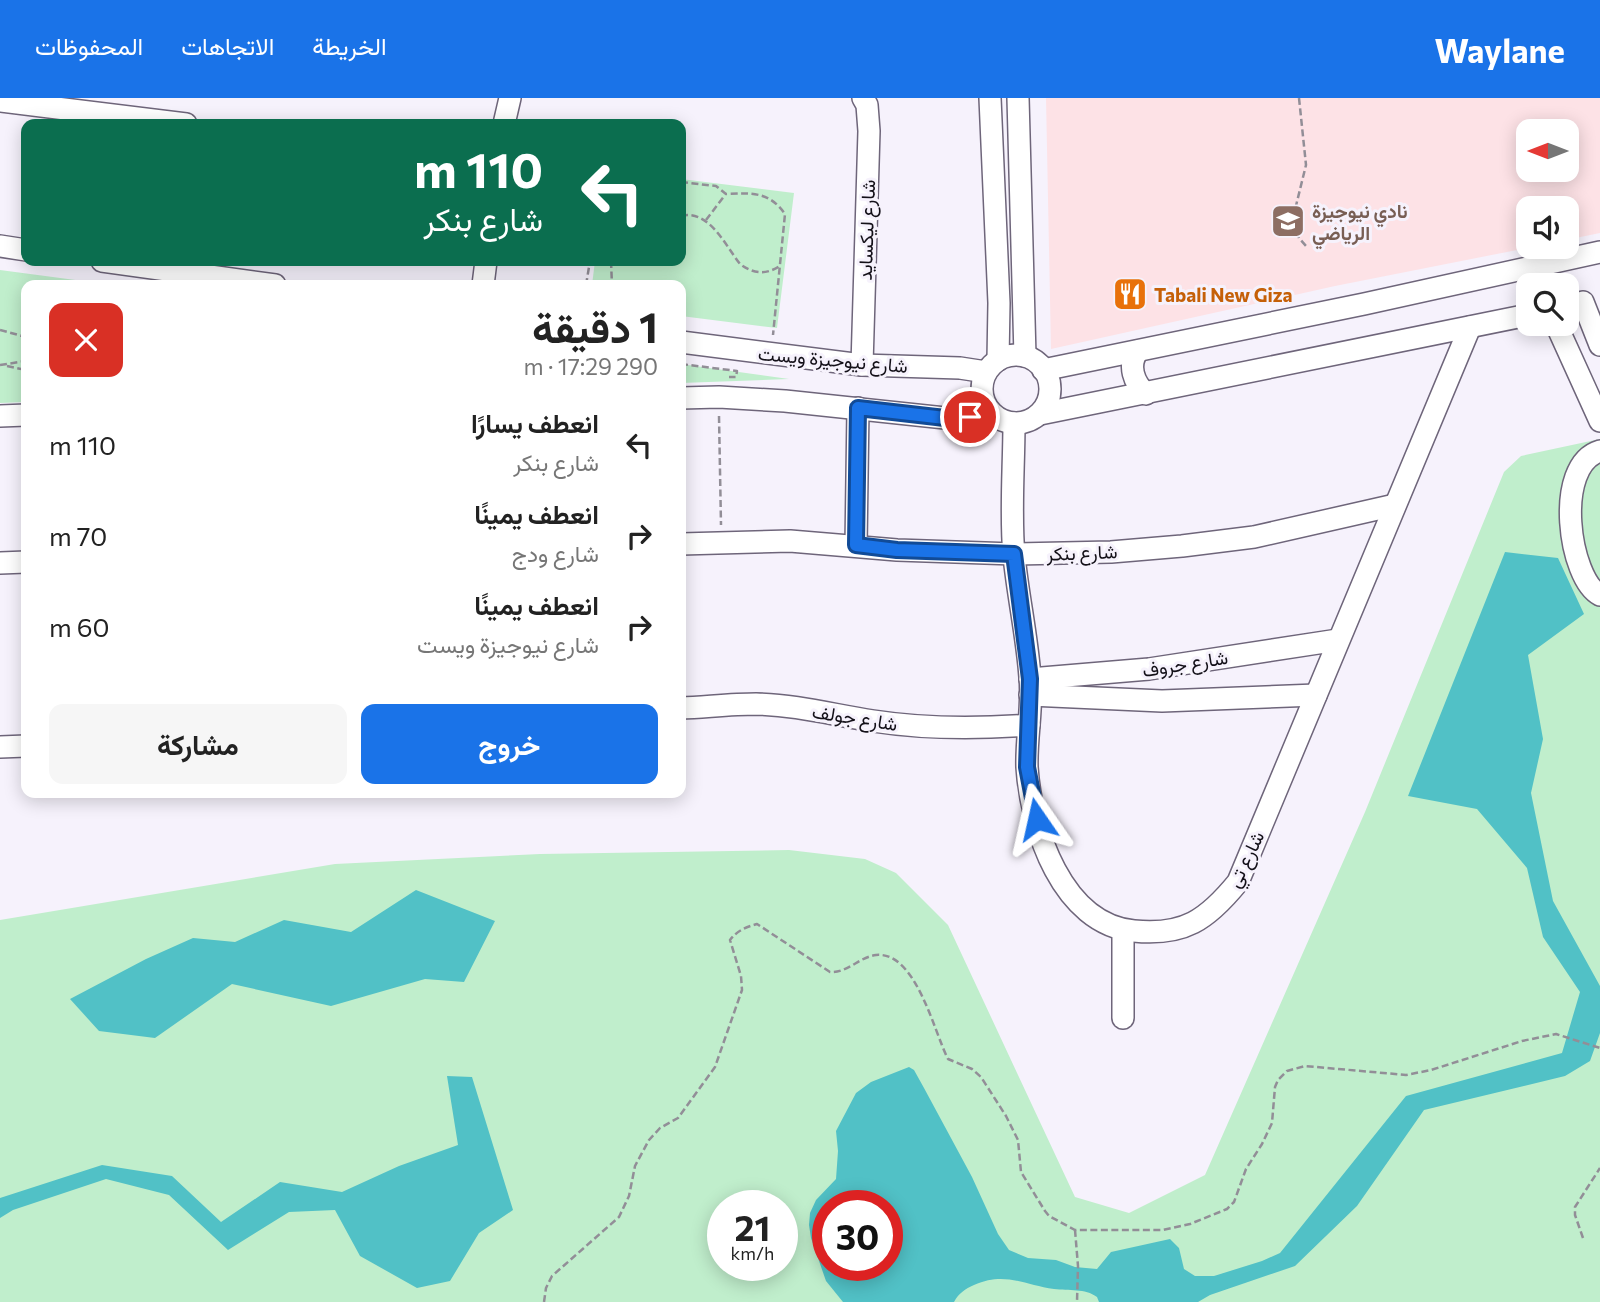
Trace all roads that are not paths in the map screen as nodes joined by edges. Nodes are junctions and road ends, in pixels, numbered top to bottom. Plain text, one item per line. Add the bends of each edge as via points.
1 (510, 98) edge
2 (863, 98) edge
3 (990, 98) edge
4 (1017, 98) edge
5 (0, 101) edge
6 (146, 119) edge
7 (505, 119) edge
8 (0, 246) edge
9 (21, 249) edge
10 (1600, 252) edge
11 (138, 266) edge
12 (239, 280) edge
13 (1583, 302) edge
14 (999, 303) junction
15 (1023, 303) junction
16 (1516, 317) edge
17 (1470, 327) junction
18 (1561, 336) edge
19 (686, 343) edge
20 (1600, 345) edge
21 (1138, 351) junction
22 (1025, 356) junction
23 (862, 365) junction
24 (985, 367) junction
25 (1043, 370) junction
26 (1146, 394) junction
27 (686, 398) edge
28 (858, 408) junction
29 (1040, 414) junction
30 (21, 415) edge
31 (0, 416) edge
32 (1005, 421) junction
33 (1600, 421) edge
34 (1600, 451) edge
35 (1395, 505) junction
36 (686, 544) edge
37 (856, 545) junction
38 (1014, 554) junction
39 (21, 562) edge
40 (0, 563) edge
41 (1600, 595) edge
42 (1338, 640) junction
43 (1030, 687) junction
44 (1316, 695) junction
45 (686, 708) edge
46 (1029, 725) junction
47 (21, 746) edge
48 (0, 747) edge
49 (1123, 930) junction
50 (1123, 1018) dead end

1 - 7 street
2 - 23 street, شارع ليكسايد via 869,131
3 - 14 street
4 - 15 street
5 - 6 street
8 - 9 street
10 - 21 street
11 - 12 street
13 - 20 street
14 - 15 street
14 - 24 street
15 - 22 street
16 - 17 street
17 - 26 street
17 - 35 street, شارع تي
18 - 33 street
19 - 23 street, شارع نيوجيزة ويست
21 - 25 street
21 - 26 street via 1133,372
22 - 24 street via 1011,355
22 - 25 street
23 - 24 street, شارع نيوجيزة ويست
24 - 32 street via 984,402
25 - 29 street via 1050,387
26 - 29 street
27 - 28 street
28 - 32 street
28 - 37 street
29 - 32 street via 1032,420
30 - 31 street
32 - 38 street, شارع تي
34 - 41 street via 1587,458 1574,477 1570,507 1582,570 1588,585
35 - 38 street, شارع بنكر via 1254,537 1111,552
35 - 42 street, شارع تي
36 - 37 street, شارع بنكر via 790,541
37 - 38 street, شارع بنكر
38 - 43 street, شارع تي
39 - 40 street
42 - 43 street, شارع جروف
42 - 44 street, شارع تي
43 - 44 street, شارع جروف via 1162,701
43 - 46 street, شارع تي
44 - 49 street, شارع تي via 1238,882 1217,908 1189,926 1156,933
45 - 46 street, شارع جولف via 756,704 928,727
46 - 49 street, شارع تي via 1027,767 1052,865 1069,894 1093,917
47 - 48 street
49 - 50 street

